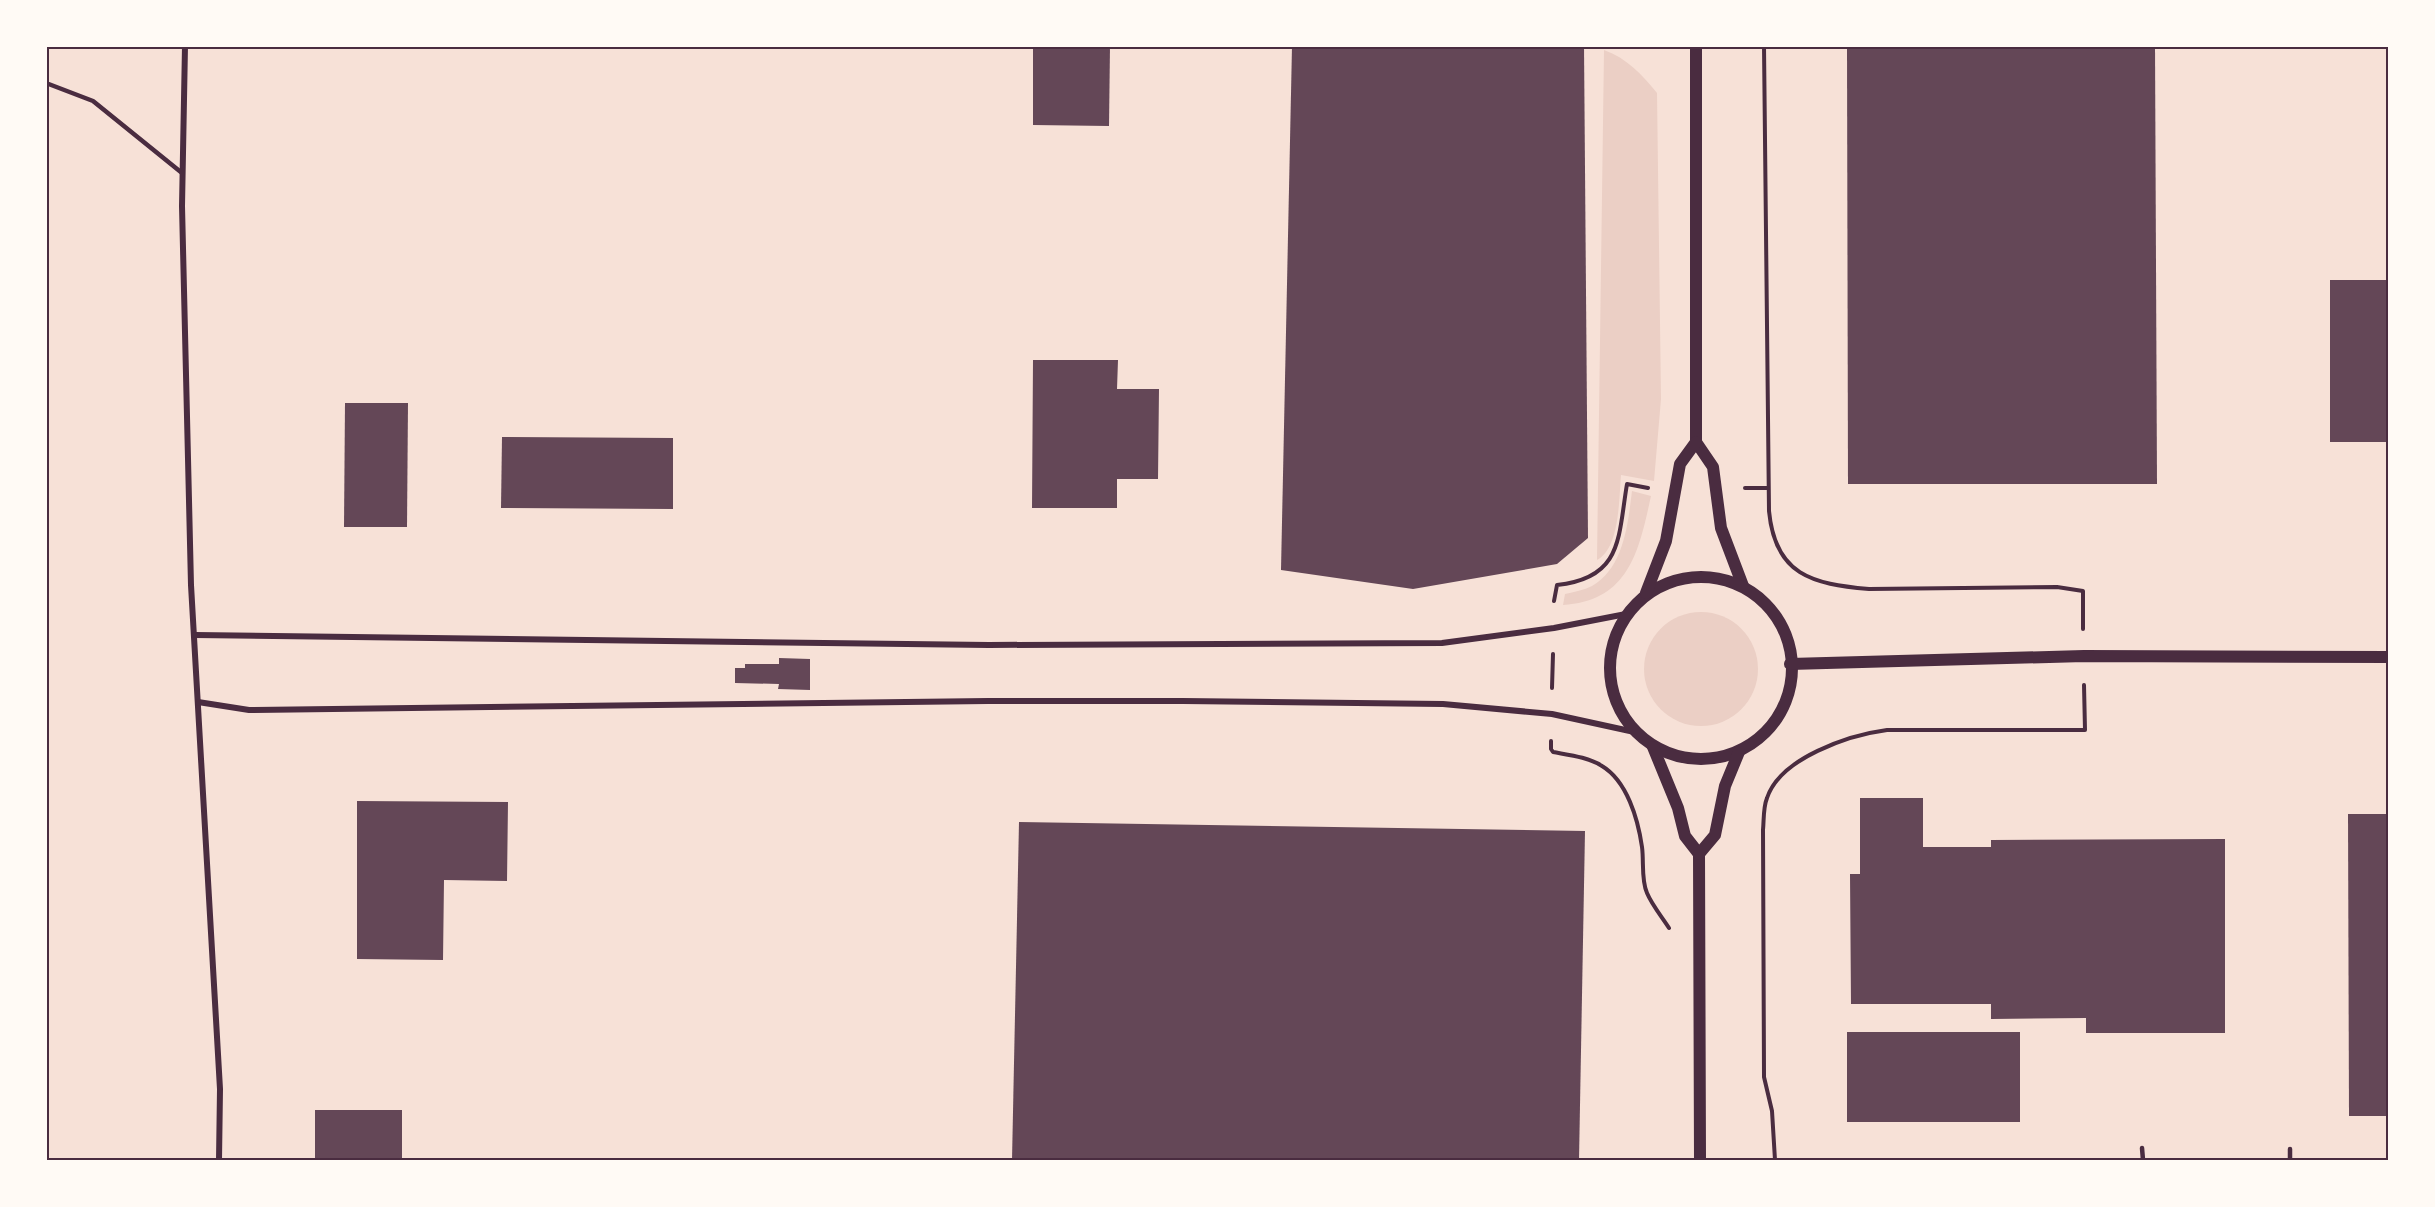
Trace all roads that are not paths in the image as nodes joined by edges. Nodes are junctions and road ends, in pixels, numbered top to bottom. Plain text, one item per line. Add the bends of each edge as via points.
1 (184, 46) edge
2 (1696, 46) edge
3 (46, 83) edge
4 (182, 173) junction
5 (1696, 442) junction
6 (1743, 586) junction
7 (1646, 593) junction
8 (1626, 614) junction
9 (195, 635) junction
10 (2388, 657) edge
11 (1790, 664) junction
12 (198, 702) junction
13 (1639, 733) junction
14 (1653, 747) junction
15 (1739, 752) junction
16 (1699, 854) junction
17 (2142, 1148) dead end
18 (2290, 1149) dead end
19 (219, 1161) edge
20 (1700, 1161) edge
21 (2143, 1161) edge
22 (2290, 1161) edge

1 - 4 street
2 - 5 main road
3 - 4 lane via 93,101
4 - 9 street
5 - 6 main road via 1713,467 1721,528
5 - 7 main road via 1680,464 1666,541
6 - 7 main road via 1702,576 1674,580
6 - 11 main road via 1758,596 1779,624
7 - 8 main road
8 - 9 street via 1442,643 824,644
8 - 13 main road via 1612,648 1611,668 1617,699
9 - 12 street
10 - 11 main road via 2084,656
11 - 15 main road via 1786,700 1780,711 1763,735
12 - 13 street via 249,710 1183,700 1443,704 1552,714
12 - 19 street via 220,1089
13 - 14 main road
14 - 15 main road via 1678,757 1704,759
14 - 16 main road via 1685,836
15 - 16 main road via 1725,786 1715,835
16 - 20 main road
17 - 21 lane
18 - 22 lane

